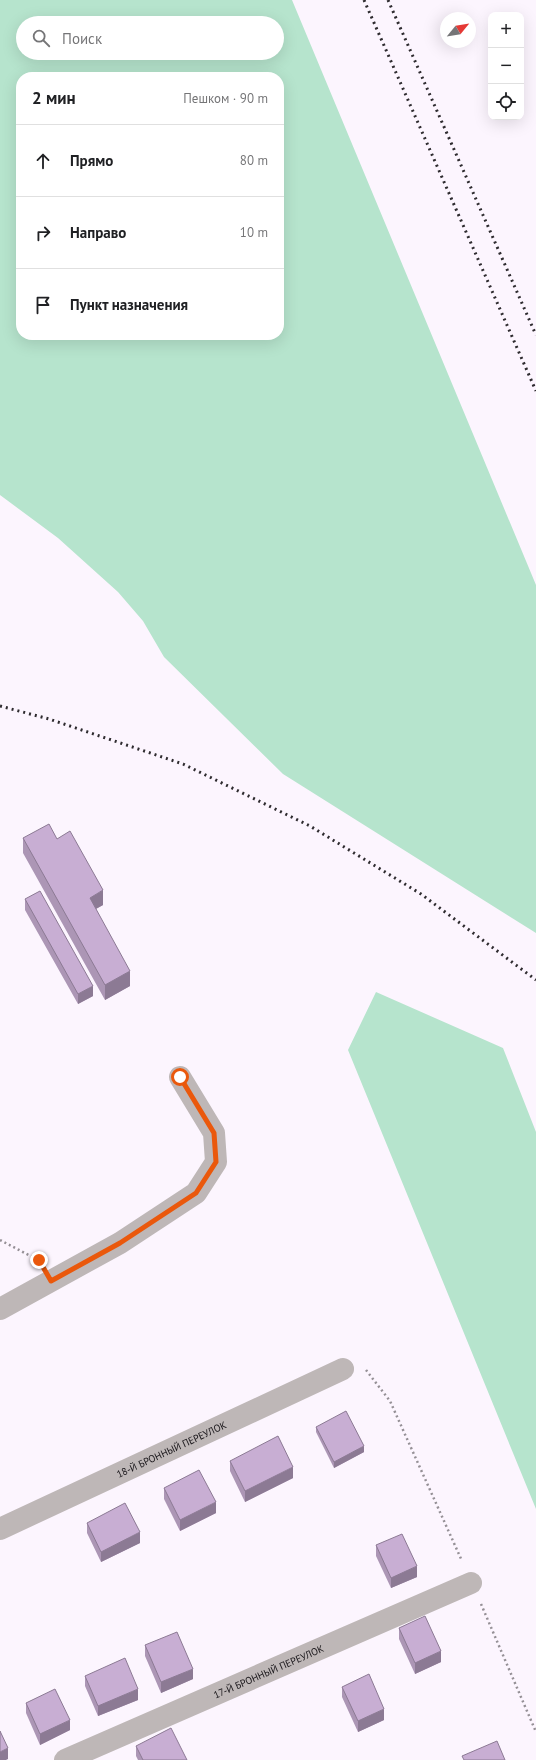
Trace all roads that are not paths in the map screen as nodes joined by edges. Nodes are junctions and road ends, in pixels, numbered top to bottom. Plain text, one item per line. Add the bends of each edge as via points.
1 (180, 1077) dead end
2 (0, 1309) edge
3 (343, 1369) road end
4 (0, 1529) edge
5 (471, 1583) road end
6 (65, 1760) edge

1 - 2 street via 214,1133 216,1162 196,1193 120,1243
3 - 4 street, 18-Й БРОННЫЙ ПЕРЕУЛОК
5 - 6 street, 17-Й БРОННЫЙ ПЕРЕУЛОК

